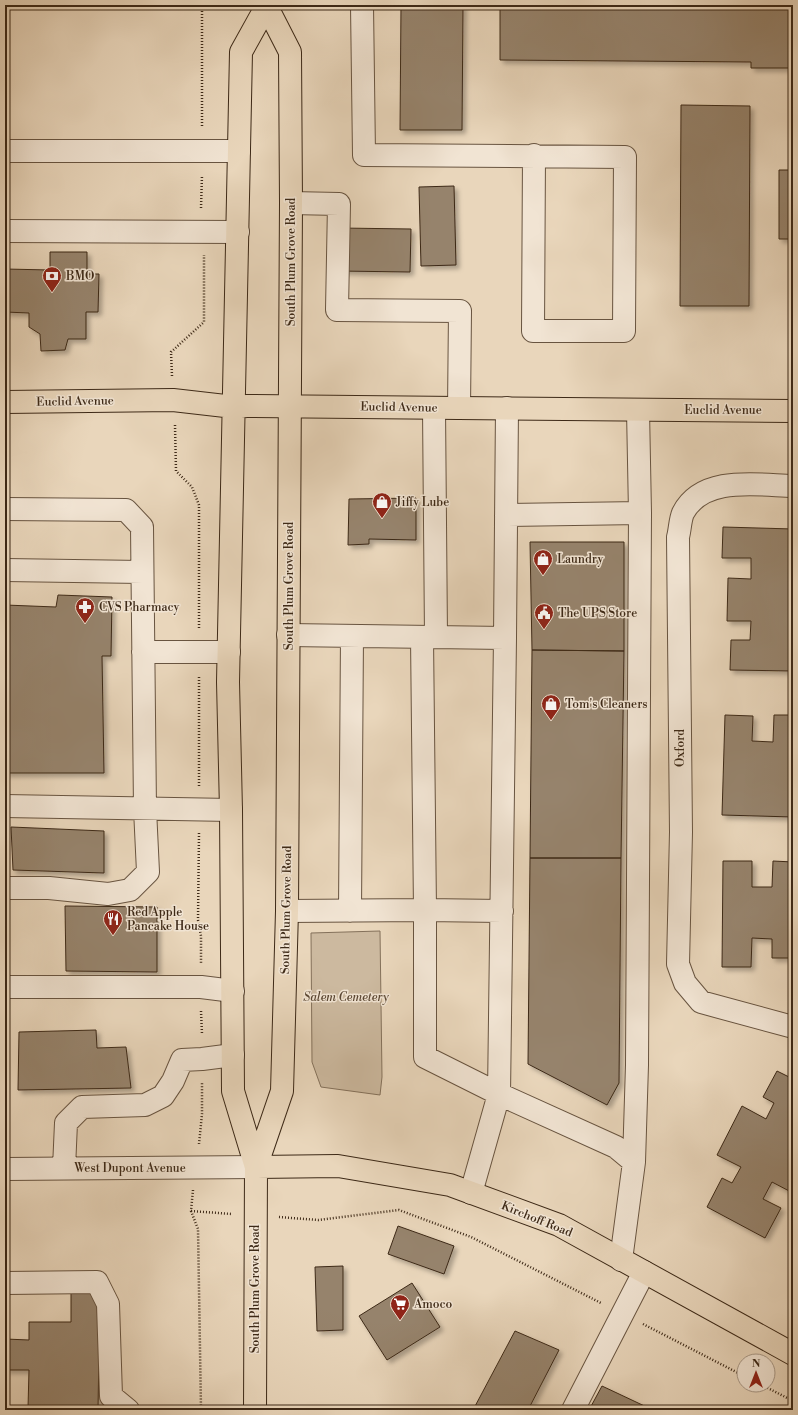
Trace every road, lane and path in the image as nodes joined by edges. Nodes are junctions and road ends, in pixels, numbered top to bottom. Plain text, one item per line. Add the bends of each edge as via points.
1 (202, 5) edge
2 (362, 5) edge
3 (266, 6) edge
4 (5, 151) edge
5 (202, 151) junction
6 (239, 151) junction
7 (534, 155) junction
8 (291, 203) junction
9 (5, 231) edge
10 (204, 232) junction
11 (238, 232) junction
12 (171, 352) dead end
13 (5, 402) edge
14 (290, 407) junction
15 (234, 408) junction
16 (434, 408) junction
17 (459, 408) junction
18 (507, 408) junction
19 (638, 410) junction
20 (793, 410) edge
21 (793, 486) edge
22 (5, 509) edge
23 (640, 513) junction
24 (506, 515) junction
25 (5, 570) edge
26 (142, 572) junction
27 (288, 636) junction
28 (352, 636) junction
29 (429, 637) junction
30 (505, 638) junction
31 (143, 652) junction
32 (229, 652) junction
33 (5, 806) edge
34 (145, 809) junction
35 (231, 810) junction
36 (5, 888) edge
37 (425, 910) junction
38 (287, 911) junction
39 (350, 911) junction
40 (502, 911) junction
41 (5, 987) edge
42 (233, 991) junction
43 (793, 1027) edge
44 (233, 1055) junction
45 (499, 1094) junction
46 (634, 1162) junction
47 (256, 1167) junction
48 (64, 1168) junction
49 (5, 1169) edge
50 (471, 1193) junction
51 (191, 1211) dead end
52 (318, 1220) dead end
53 (621, 1260) junction
54 (644, 1272) junction
55 (5, 1283) edge
56 (623, 1314) junction
57 (793, 1354) edge
58 (736, 1372) edge
59 (776, 1392) edge
60 (793, 1401) edge
61 (128, 1410) edge
62 (201, 1410) edge
63 (255, 1410) edge
64 (573, 1410) edge

1 - 5 path
2 - 7 street via 364,155
3 - 6 main road, South Plum Grove Road via 241,52
3 - 8 main road, South Plum Grove Road via 290,52
4 - 5 street
5 - 6 street
5 - 10 path
6 - 11 main road, South Plum Grove Road
7 - 7 street via 625,156 624,332 533,331
8 - 14 main road, South Plum Grove Road
8 - 17 street via 339,204 337,310 460,311
9 - 10 street
10 - 11 street
10 - 12 path via 204,322
11 - 15 main road, South Plum Grove Road
13 - 15 main road, Euclid Avenue via 173,400
14 - 15 main road, Euclid Avenue
14 - 16 main road, Euclid Avenue
14 - 27 main road, South Plum Grove Road
15 - 32 main road, South Plum Grove Road
16 - 17 main road, Euclid Avenue
16 - 29 street
17 - 18 main road, Euclid Avenue
18 - 19 main road, Euclid Avenue
18 - 24 street
19 - 20 main road, Euclid Avenue
19 - 23 street
21 - 43 street, Oxford via 733,485 709,489 692,500 682,514 678,537 681,832 678,964 685,983 700,1002
22 - 26 street via 126,510 142,527
23 - 24 street
23 - 46 street
24 - 30 street
25 - 26 street
26 - 31 street
27 - 28 street
27 - 38 main road, South Plum Grove Road
28 - 29 street
28 - 39 street
29 - 30 street
29 - 37 street
30 - 40 street
31 - 32 street
31 - 34 street
32 - 35 main road, South Plum Grove Road
33 - 34 street
34 - 35 street
34 - 36 street via 148,872 130,890 108,894 49,888
35 - 42 main road, South Plum Grove Road
37 - 39 street
37 - 40 street
37 - 45 street via 425,1057
38 - 39 street
38 - 47 main road, South Plum Grove Road via 282,1091
40 - 45 street
41 - 42 street via 201,987
42 - 44 main road, South Plum Grove Road
44 - 47 main road, South Plum Grove Road via 233,1092
44 - 48 street via 182,1060 163,1096 145,1105 82,1107 66,1123
45 - 46 street via 616,1147
45 - 50 street
46 - 53 street
47 - 48 street, West Dupont Avenue
47 - 50 main road, Kirchoff Road via 338,1166 450,1185
47 - 63 main road, South Plum Grove Road
48 - 49 street, West Dupont Avenue
50 - 53 main road, Kirchoff Road via 560,1225
51 - 62 path via 198,1229
52 - 56 path via 399,1210 471,1237
53 - 54 main road, Kirchoff Road
54 - 56 street
54 - 57 main road, Kirchoff Road
55 - 61 street via 97,1282 108,1304 111,1396
56 - 58 path
56 - 64 street
59 - 60 path

